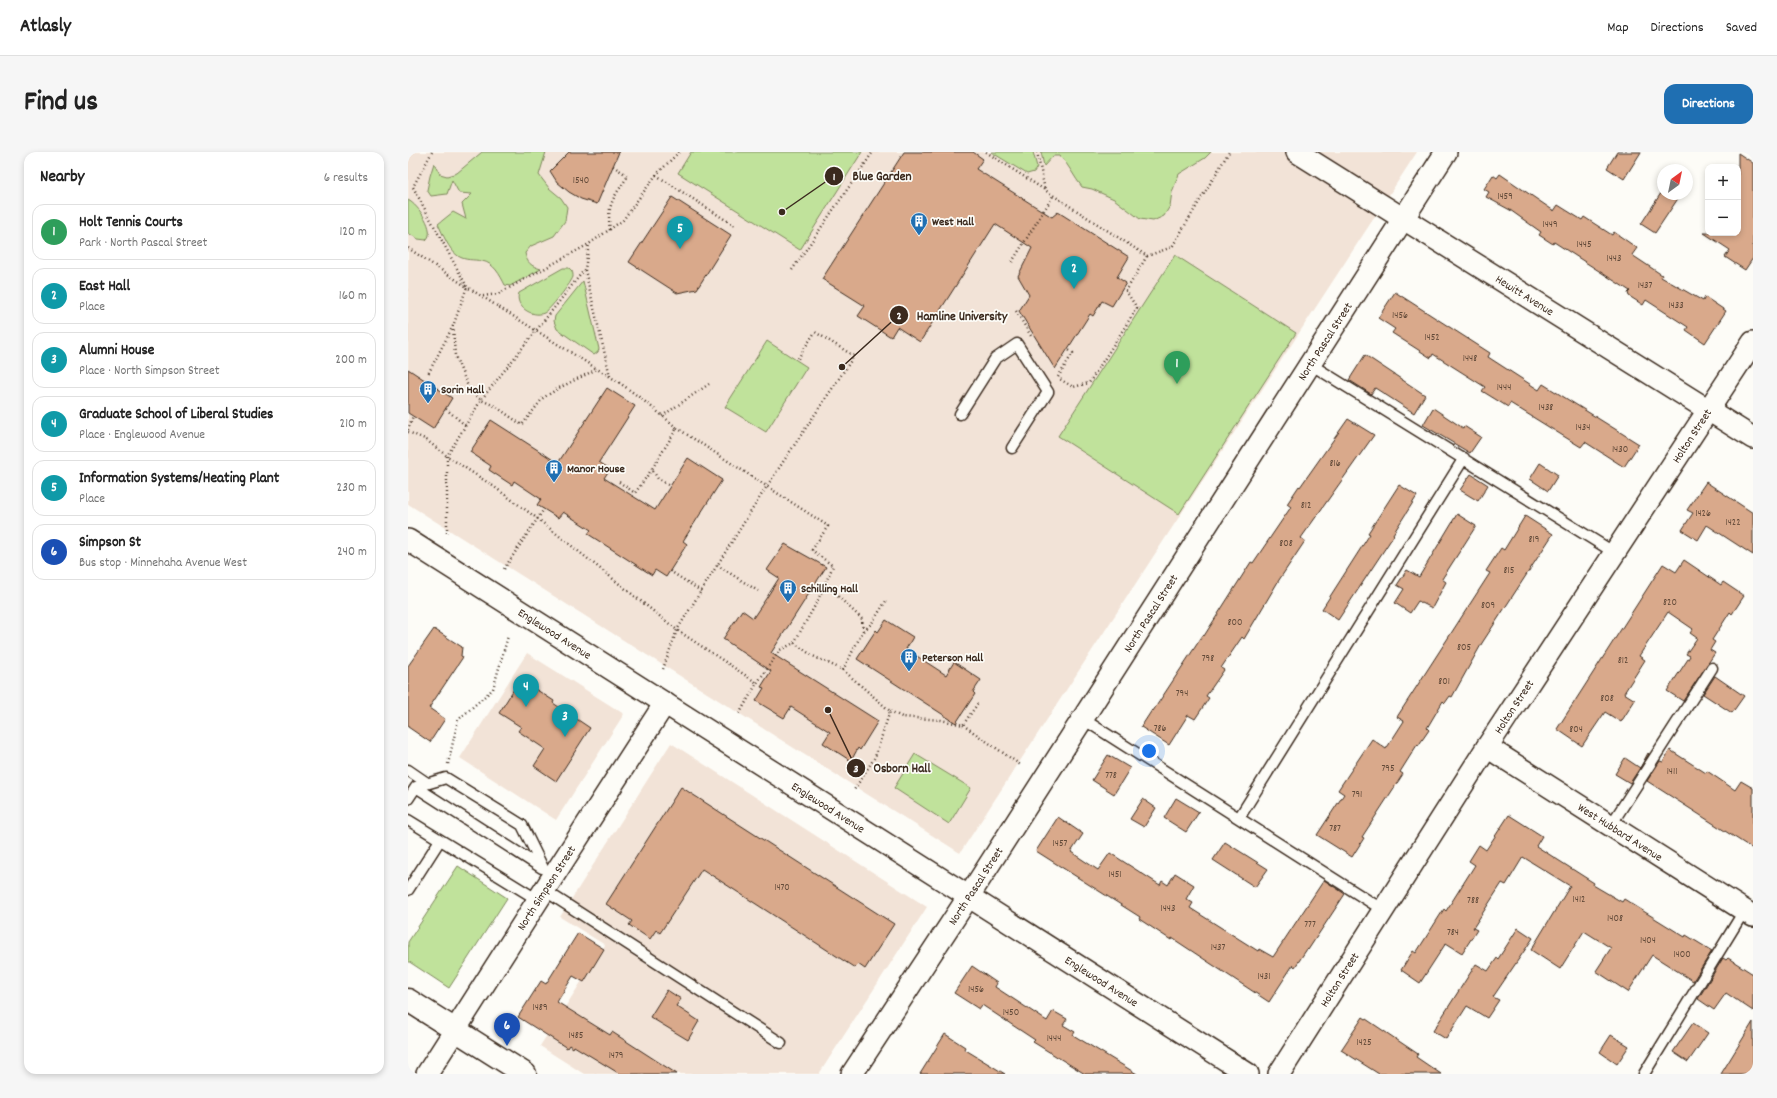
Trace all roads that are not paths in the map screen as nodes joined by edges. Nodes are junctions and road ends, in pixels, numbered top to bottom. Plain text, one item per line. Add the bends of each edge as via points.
1 (1297, 152) edge
2 (1446, 152) edge
3 (1403, 219) junction
4 (1753, 342) edge
5 (1310, 364) junction
6 (1709, 410) junction
7 (960, 414) dead end
8 (1753, 438) edge
9 (1012, 448) dead end
10 (1464, 458) junction
11 (408, 540) edge
12 (1615, 552) junction
13 (1712, 668) dead end
14 (665, 703) junction
15 (1083, 719) junction
16 (1487, 747) junction
17 (408, 770) edge
18 (427, 782) junction
19 (416, 787) junction
20 (408, 800) edge
21 (1239, 818) junction
22 (408, 820) edge
23 (1611, 825) junction
24 (440, 840) junction
25 (545, 883) junction
26 (408, 890) edge
27 (969, 896) junction
28 (1383, 910) junction
29 (1749, 914) edge
30 (408, 1000) edge
31 (455, 1029) junction
32 (781, 1043) dead end
33 (428, 1074) edge
34 (525, 1074) edge
35 (852, 1074) edge
36 (1248, 1074) edge
37 (1279, 1074) edge
38 (1644, 1074) edge

1 - 3 street, Hewitt Avenue
2 - 3 street, North Pascal Street
3 - 5 street, North Pascal Street
3 - 6 street, Hewitt Avenue
4 - 6 street, Holton Street
5 - 10 lane
5 - 15 street, North Pascal Street
6 - 8 street, Hewitt Avenue
6 - 12 street, Holton Street
7 - 9 lane via 995,359 1017,344 1048,392
10 - 12 lane
10 - 21 lane
11 - 14 street, Englewood Avenue
12 - 16 street, Holton Street
13 - 23 lane
14 - 25 street, North Simpson Street
14 - 27 street, Englewood Avenue
15 - 21 lane
15 - 27 street, North Pascal Street
16 - 23 street, West Hubbard Avenue
16 - 28 street, Holton Street
17 - 18 lane
18 - 19 lane
18 - 25 lane via 446,778 522,825
19 - 20 lane
19 - 25 lane
21 - 28 lane
22 - 24 lane
23 - 29 street, West Hubbard Avenue
24 - 25 lane
24 - 26 lane
25 - 31 street, North Simpson Street
25 - 32 lane
27 - 35 street, North Pascal Street
27 - 36 street, Englewood Avenue
28 - 37 street, Holton Street
29 - 38 lane
30 - 31 street
31 - 33 street, North Simpson Street
31 - 34 street

